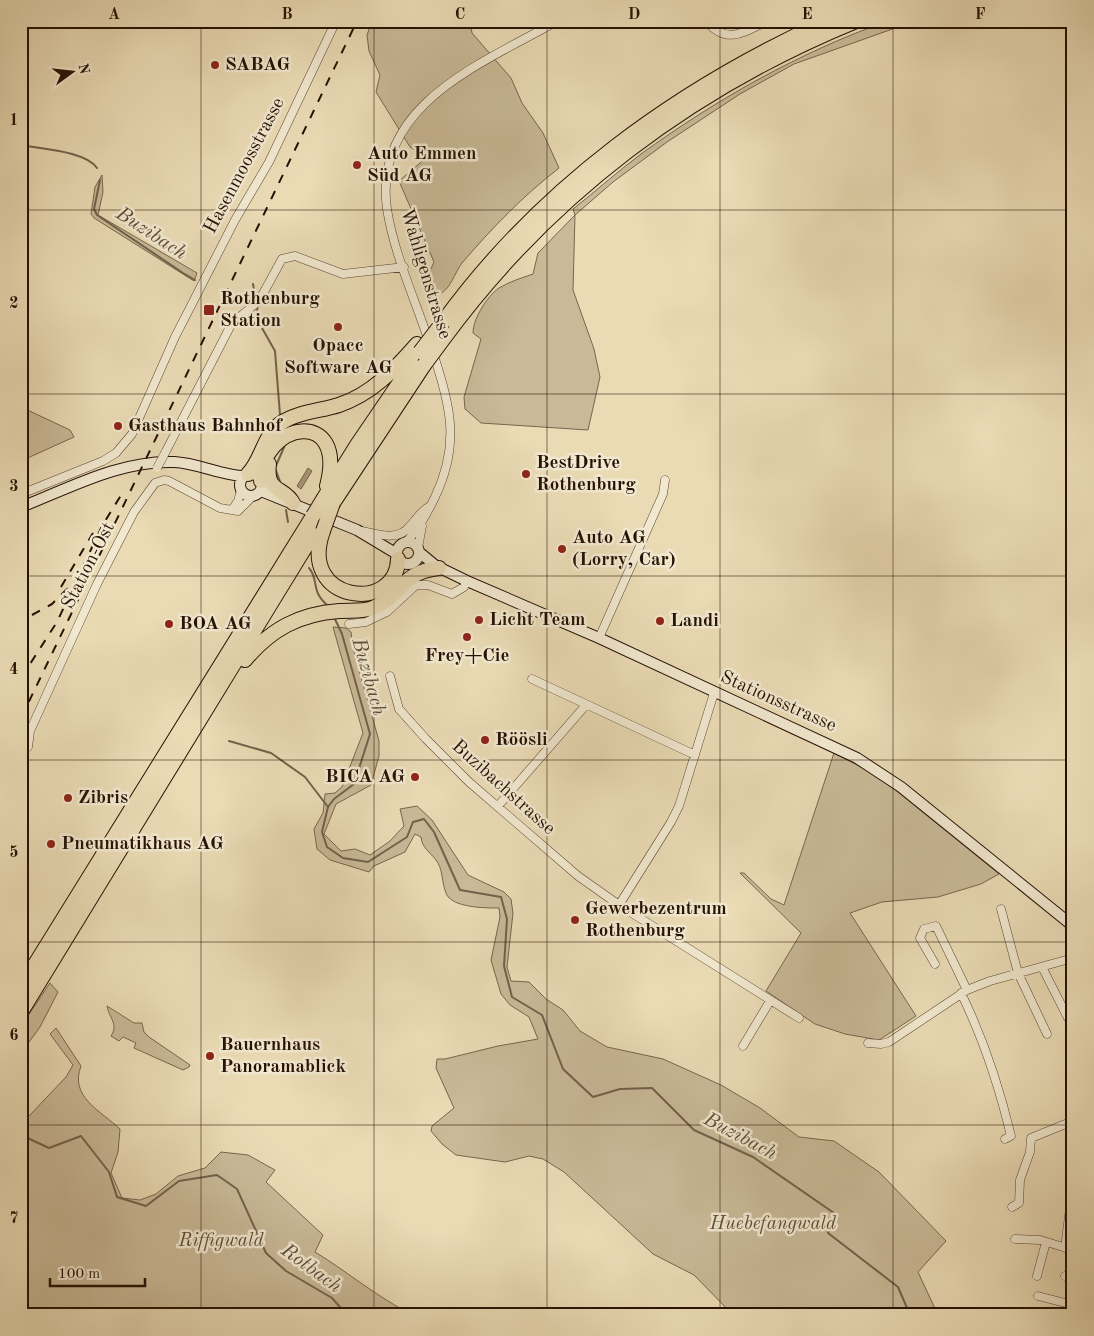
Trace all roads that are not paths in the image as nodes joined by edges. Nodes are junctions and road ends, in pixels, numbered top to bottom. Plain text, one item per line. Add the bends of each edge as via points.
1 (336, 21) edge
2 (557, 21) edge
3 (706, 21) edge
4 (767, 21) edge
5 (827, 21) edge
6 (856, 21) edge
7 (404, 267) junction
8 (445, 321) junction
9 (420, 354) junction
10 (270, 454) junction
11 (159, 480) junction
12 (665, 480) dead end
13 (243, 482) junction
14 (261, 486) junction
15 (21, 494) edge
16 (252, 497) junction
17 (328, 501) junction
18 (293, 503) junction
19 (431, 505) junction
20 (21, 507) edge
21 (232, 510) junction
22 (422, 524) junction
23 (316, 527) junction
24 (357, 530) junction
25 (373, 538) junction
26 (404, 543) junction
27 (419, 550) junction
28 (405, 560) junction
29 (438, 567) junction
30 (467, 581) junction
31 (388, 598) junction
32 (349, 624) dead end
33 (599, 638) junction
34 (390, 676) dead end
35 (532, 679) dead end
36 (714, 693) junction
37 (586, 705) junction
38 (201, 719) junction
39 (28, 747) dead end
40 (695, 755) junction
41 (498, 806) junction
42 (619, 905) junction
43 (1001, 910) dead end
44 (1073, 926) edge
45 (1071, 961) edge
46 (935, 964) dead end
47 (1042, 967) junction
48 (1018, 974) junction
49 (21, 987) edge
50 (964, 992) junction
51 (770, 1000) junction
52 (21, 1012) edge
53 (799, 1018) dead end
54 (1068, 1018) dead end
55 (1047, 1034) dead end
56 (868, 1043) dead end
57 (743, 1046) dead end
58 (1073, 1121) edge
59 (1005, 1139) dead end
60 (1012, 1207) dead end
61 (1070, 1208) dead end
62 (1015, 1239) dead end
63 (1046, 1242) junction
64 (1069, 1249) edge
65 (1037, 1276) dead end
66 (1038, 1296) dead end
67 (1073, 1305) edge

1 - 15 street, Hasenmoosstrasse via 269,162 235,220 175,337 132,434 116,453 89,468
2 - 7 street, Wahligenstrasse via 429,98 404,127 393,150 386,188 392,230
3 - 4 street via 716,31 732,35
5 - 8 highway via 714,78 596,160 518,232
6 - 8 highway via 739,76 619,156 572,196 488,283
7 - 11 street, bridge via 343,274 297,256 288,256 279,262 259,302 234,320 229,328 157,468
7 - 19 street, Wahligenstrasse via 442,381 450,417 448,461
8 - 9 highway, bridge
9 - 13 highway via 359,396 279,424
9 - 17 highway
10 - 14 highway via 262,470
10 - 17 highway via 277,442 294,432 311,432 322,440 332,459
10 - 18 highway via 270,481
11 - 21 street via 170,481 220,508
11 - 39 street, Station-Ost via 134,512 97,584 30,731
12 - 33 street via 664,494
13 - 14 main road, Stationsstrasse via 254,474
13 - 16 main road via 245,496
13 - 20 main road via 220,471 180,463 134,466 106,473
13 - 21 street
14 - 16 main road
14 - 18 main road, Stationsstrasse
16 - 21 street via 240,510
17 - 23 highway, bridge
18 - 24 main road, Stationsstrasse
19 - 22 street, Wahligenstrasse
19 - 24 street via 406,531 397,535
22 - 26 street, Wahligenstrasse
22 - 27 street, Wahligenstrasse
23 - 28 highway via 320,568 328,582 346,592 363,594 383,586
23 - 38 highway
23 - 49 highway
24 - 25 main road, Stationsstrasse
25 - 26 main road, Stationsstrasse
25 - 28 main road, Stationsstrasse
26 - 27 main road, Stationsstrasse via 413,543
26 - 28 main road
27 - 28 main road
27 - 29 main road, Stationsstrasse
28 - 29 main road, Stationsstrasse
28 - 31 highway
29 - 30 main road, Stationsstrasse
29 - 31 highway via 412,575
30 - 32 street via 464,588 452,594 428,585 416,585 388,612 366,622
30 - 33 main road, Stationsstrasse
31 - 38 highway via 368,609 325,612 294,620 266,637
33 - 36 main road, Stationsstrasse
34 - 41 street, Buzibachstrasse via 398,709 461,774
35 - 37 street
36 - 40 street
36 - 44 main road, Stationsstrasse via 832,745 873,767
37 - 40 street
37 - 41 street
38 - 52 highway
40 - 42 street via 671,822
41 - 42 street, Buzibachstrasse via 578,876
42 - 51 street, Buzibachstrasse
43 - 48 street
45 - 47 street
46 - 50 street via 920,938 924,929 936,926
47 - 48 street
47 - 54 street
48 - 50 street
48 - 55 street
50 - 56 street via 889,1042
50 - 59 street via 995,1074 1011,1136
51 - 53 street, Buzibachstrasse
51 - 57 street
58 - 60 street via 1031,1138 1030,1152 1020,1180 1019,1203
61 - 64 street
62 - 63 street
63 - 64 street
63 - 65 street
66 - 67 street

